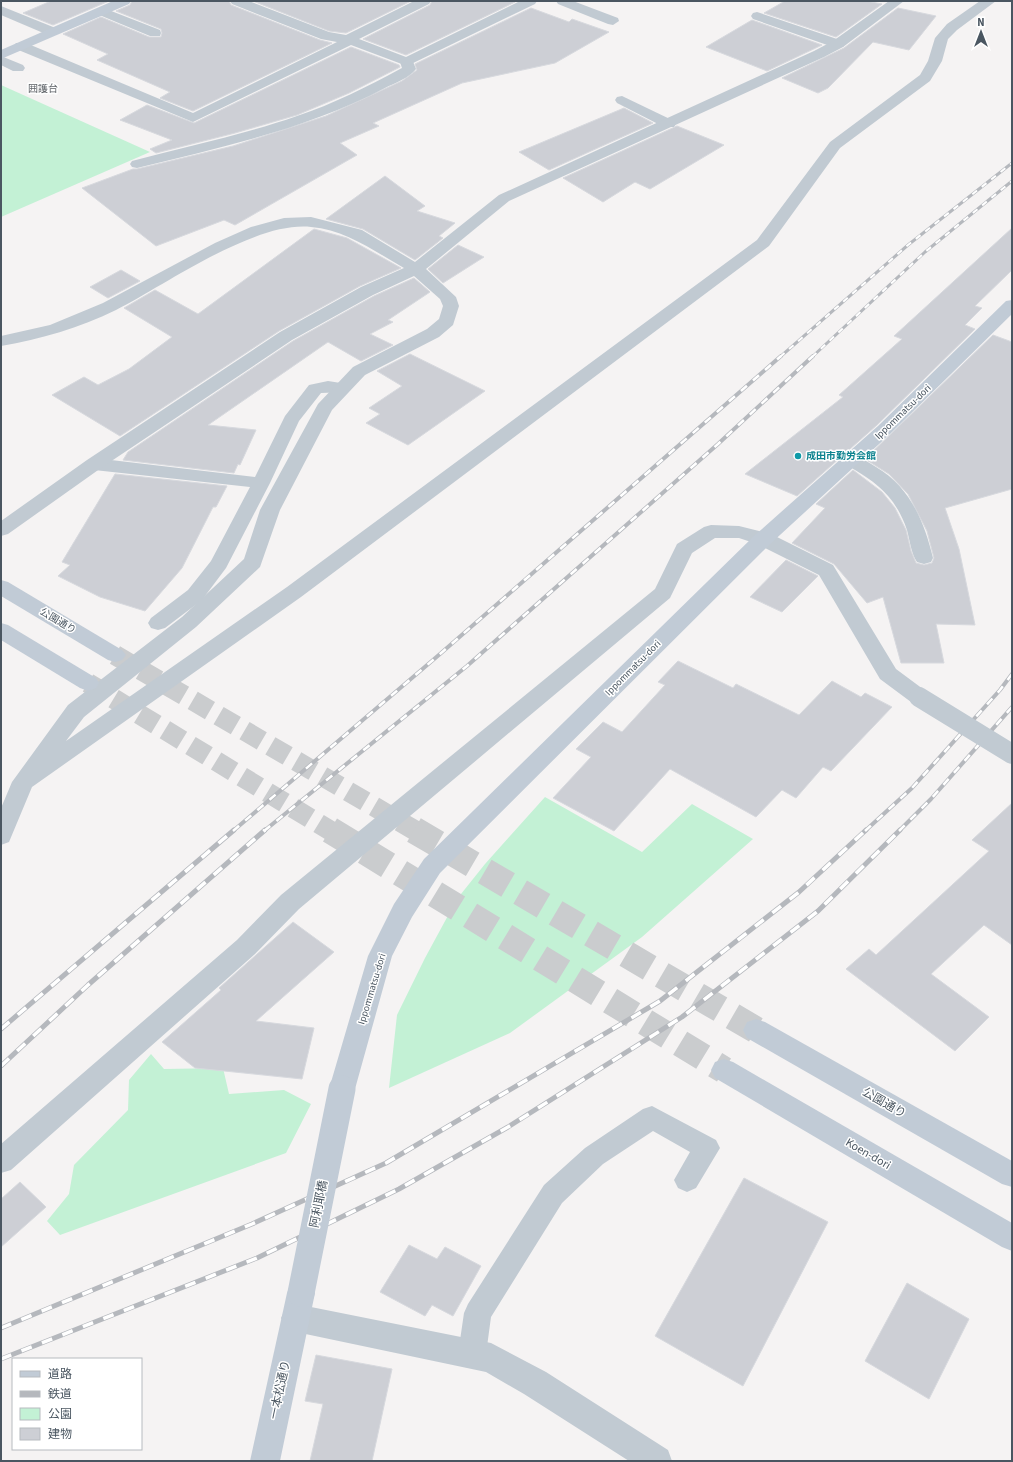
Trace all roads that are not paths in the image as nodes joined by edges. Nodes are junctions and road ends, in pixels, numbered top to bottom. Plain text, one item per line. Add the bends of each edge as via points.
1 (124, 1) edge
2 (237, 1) edge
3 (424, 1) edge
4 (530, 1) edge
5 (562, 1) edge
6 (897, 1) edge
7 (989, 1) edge
8 (1, 10) edge
9 (101, 11) junction
10 (757, 16) dead end
11 (613, 21) dead end
12 (53, 32) junction
13 (155, 33) dead end
14 (349, 39) junction
15 (838, 44) junction
16 (21, 46) junction
17 (1, 55) edge
18 (1, 60) edge
19 (407, 62) junction
20 (18, 68) dead end
21 (622, 100) dead end
22 (669, 124) junction
23 (137, 164) dead end
24 (416, 269) junction
25 (1012, 305) edge
26 (1, 341) edge
27 (341, 388) junction
28 (851, 460) junction
29 (94, 464) junction
30 (261, 483) junction
31 (1, 530) edge
32 (764, 539) junction
33 (924, 558) dead end
34 (1, 587) edge
35 (158, 623) dead end
36 (1, 630) edge
37 (114, 655) tunnel mouth
38 (88, 683) tunnel mouth
39 (1012, 754) edge
40 (23, 782) junction
41 (1, 836) edge
42 (756, 1030) tunnel mouth
43 (724, 1070) tunnel mouth
44 (342, 1089) joint
45 (1, 1161) edge
46 (1012, 1175) edge
47 (687, 1180) dead end
48 (1012, 1238) edge
49 (299, 1306) junction
50 (472, 1354) junction
51 (265, 1461) edge
52 (657, 1461) edge

1 - 9 street
2 - 14 street via 326,36
3 - 14 street
4 - 19 street
5 - 11 lane
6 - 15 street
7 - 40 street via 952,27 942,38 935,61 925,78 835,145 763,243 294,592
8 - 12 lane
9 - 12 street
9 - 13 lane
10 - 15 lane
12 - 16 street
14 - 16 street via 193,118
14 - 19 street
15 - 22 street
16 - 17 street
18 - 20 lane
19 - 23 lane via 409,69 405,72 318,114
21 - 22 lane
22 - 24 street via 504,198
24 - 26 street via 356,233 311,222 284,223 257,230 221,246 109,307 56,329
24 - 27 street via 448,297 451,306 447,321 433,333 359,371
24 - 29 street via 367,291 286,336
25 - 28 street, Ippommatsu-dori
27 - 30 lane via 328,386 315,389 291,420
27 - 40 street via 324,408 270,510 253,562 190,622 76,712
28 - 32 street, Ippommatsu-dori
28 - 33 lane via 893,488 909,513
29 - 30 lane
29 - 31 street
30 - 35 lane via 219,564 195,595
32 - 39 street, bridge via 826,570 888,674 919,697
32 - 44 street, Ippommatsu-dori via 432,866 403,911 380,956
32 - 45 street via 739,532 711,531 684,549 663,593 290,902 246,947
34 - 37 street, 公園通り
36 - 38 street
40 - 41 street
42 - 46 street, 公園通り
43 - 48 street, Koen-dori
44 - 49 street, 阿利耶橋, bridge
47 - 50 lane via 707,1148 652,1118 594,1156 553,1194 482,1306 478,1313
49 - 50 street
49 - 51 street, 一本松通り
50 - 52 street via 491,1358 535,1383

